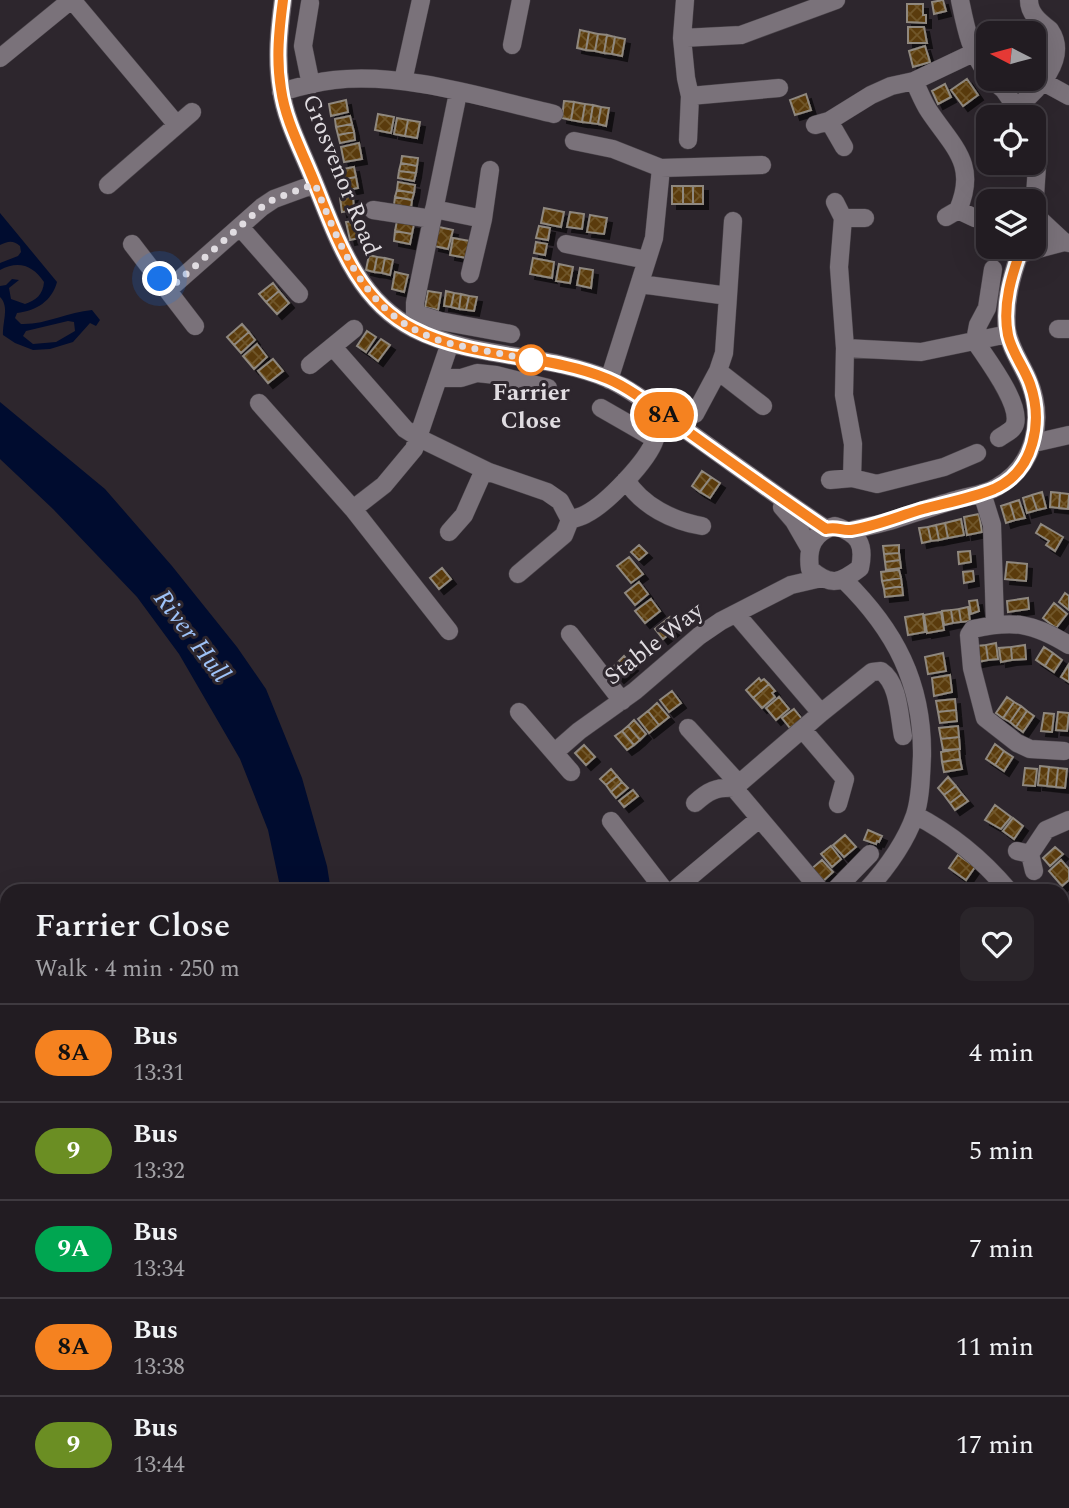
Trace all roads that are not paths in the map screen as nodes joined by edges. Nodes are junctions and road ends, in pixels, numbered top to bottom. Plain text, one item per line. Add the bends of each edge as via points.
1 (72, 0) edge
2 (283, 0) edge
3 (421, 0) edge
4 (685, 0) edge
5 (836, 0) edge
6 (960, 0) edge
7 (1029, 0) edge
8 (521, 3) edge
9 (310, 4) dead end
10 (682, 38) junction
11 (512, 45) dead end
12 (973, 53) junction
13 (976, 57) edge
14 (0, 58) edge
15 (403, 81) junction
16 (915, 81) junction
17 (1047, 84) junction
18 (311, 85) junction
19 (779, 88) dead end
20 (1002, 91) edge
21 (281, 92) junction
22 (458, 93) junction
23 (690, 96) junction
24 (1069, 96) edge
25 (1014, 105) edge
26 (1027, 105) edge
27 (192, 112) dead end
28 (554, 114) dead end
29 (177, 125) junction
30 (688, 140) dead end
31 (574, 141) dead end
32 (844, 147) dead end
33 (762, 165) dead end
34 (662, 168) junction
35 (490, 170) dead end
36 (315, 184) junction
37 (108, 185) dead end
38 (373, 210) dead end
39 (433, 214) junction
40 (960, 215) dead end
41 (865, 218) dead end
42 (482, 219) junction
43 (733, 220) dead end
44 (1046, 224) edge
45 (240, 227) junction
46 (1066, 243) edge
47 (132, 244) dead end
48 (566, 244) dead end
49 (1046, 247) edge
50 (1019, 259) edge
51 (647, 260) junction
52 (993, 269) dead end
53 (470, 274) dead end
54 (640, 284) junction
55 (168, 290) junction
56 (299, 294) dead end
57 (728, 296) junction
58 (195, 326) dead end
59 (354, 328) dead end
60 (511, 334) dead end
61 (1008, 334) junction
62 (975, 341) junction
63 (450, 343) junction
64 (332, 347) junction
65 (845, 348) junction
66 (310, 365) dead end
67 (718, 371) junction
68 (439, 378) junction
69 (609, 380) junction
70 (548, 388) dead end
71 (667, 398) dead end
72 (259, 403) dead end
73 (763, 406) dead end
74 (601, 408) dead end
75 (1069, 435) edge
76 (419, 438) junction
77 (999, 438) dead end
78 (1034, 443) junction
79 (977, 453) dead end
80 (484, 470) junction
81 (626, 480) junction
82 (830, 480) dead end
83 (860, 480) junction
84 (765, 488) junction
85 (982, 493) junction
86 (353, 509) junction
87 (570, 520) junction
88 (891, 521) junction
89 (702, 526) dead end
90 (826, 529) junction
91 (849, 531) junction
92 (449, 532) dead end
93 (809, 551) junction
94 (861, 561) junction
95 (519, 574) dead end
96 (821, 578) junction
97 (844, 580) junction
98 (791, 585) junction
99 (869, 605) junction
100 (736, 614) junction
101 (995, 624) junction
102 (449, 631) dead end
103 (570, 634) dead end
104 (1069, 645) edge
105 (622, 701) junction
106 (519, 712) dead end
107 (821, 713) junction
108 (688, 728) dead end
109 (803, 730) junction
110 (903, 736) dead end
111 (1065, 751) dead end
112 (555, 752) junction
113 (571, 772) dead end
114 (737, 786) junction
115 (695, 803) dead end
116 (838, 804) dead end
117 (915, 815) junction
118 (759, 819) junction
119 (1069, 820) edge
120 (611, 821) dead end
121 (870, 854) dead end
122 (1027, 858) dead end
123 (660, 884) edge
124 (681, 884) edge
125 (815, 884) edge
126 (841, 884) edge
127 (872, 884) edge
128 (1003, 884) edge

1 - 14 street
1 - 29 street
2 - 21 street, Grosvenor Road via 277,57
3 - 15 street
4 - 10 street
5 - 10 street via 741,34
6 - 12 street
7 - 17 street via 1035,16 1059,38 1063,51
8 - 11 street
9 - 18 street via 303,46
10 - 23 street
12 - 13 street
12 - 16 street
15 - 18 street via 357,79
15 - 22 street
16 - 32 street via 871,95 822,123
16 - 40 street via 927,109 963,159 967,180
17 - 24 street
17 - 26 street
18 - 21 street
19 - 23 street
20 - 25 street
21 - 36 street, Grosvenor Road
22 - 28 street
22 - 39 street
23 - 30 street
27 - 29 street
29 - 37 street
31 - 34 street via 613,149
33 - 34 street
34 - 51 street via 654,239
35 - 42 street
36 - 45 street via 274,199
36 - 63 street, Grosvenor Road via 340,245 370,294 413,329
38 - 39 street
39 - 42 street
39 - 60 street via 415,313
41 - 65 street via 839,210
42 - 53 street
43 - 57 street
44 - 46 street
45 - 55 street
45 - 56 street
46 - 49 street
47 - 55 street
48 - 51 street
50 - 61 street via 1008,294
51 - 54 street
52 - 62 street
54 - 57 street
54 - 69 street
55 - 58 street
57 - 67 street via 724,353
59 - 64 street
61 - 62 street
61 - 78 street via 1034,399
62 - 65 street via 921,352
62 - 77 street via 997,371 1015,413 1013,429
63 - 68 street
63 - 69 street, Grosvenor Road
64 - 66 street
64 - 76 street via 395,420
65 - 83 street via 844,395
67 - 71 street via 695,414
67 - 73 street
68 - 70 street via 477,373
68 - 76 street
69 - 84 street, Grosvenor Road
72 - 86 street
74 - 81 street via 654,439 651,450
75 - 78 street
76 - 80 street
76 - 86 street via 384,485
78 - 85 street via 1015,473
79 - 83 street via 944,467 877,484
80 - 87 street via 547,492 560,501
80 - 92 street via 464,515
81 - 87 street via 587,514
81 - 89 street via 660,511
82 - 83 street
84 - 90 street, Grosvenor Road
84 - 93 street, Grosvenor Road via 794,521
85 - 88 street
85 - 101 street via 992,525
86 - 102 street
87 - 95 street via 564,535
88 - 91 street
88 - 94 street via 875,536
90 - 91 street via 835,526
90 - 93 street via 814,538
91 - 94 street via 858,538
93 - 96 street via 810,569
93 - 98 street
94 - 97 street
94 - 99 street
96 - 97 street
96 - 98 street, Stable Way
97 - 99 street
98 - 100 street, Stable Way
99 - 117 street via 901,654 917,698 922,743
100 - 105 street, Stable Way via 699,636
100 - 107 street
101 - 104 street via 1037,628
101 - 111 street via 973,629 970,635 972,668 985,718 1030,749
103 - 105 street
105 - 112 street, Stable Way
106 - 112 street
107 - 109 street
107 - 110 street via 872,672 881,671 893,686
108 - 114 street
109 - 114 street
109 - 116 street via 845,779
112 - 113 street
114 - 115 street via 718,787
114 - 118 street
117 - 127 street via 889,865
117 - 128 street via 962,844
118 - 124 street
118 - 125 street
119 - 122 street via 1046,830
120 - 123 street
121 - 126 street

